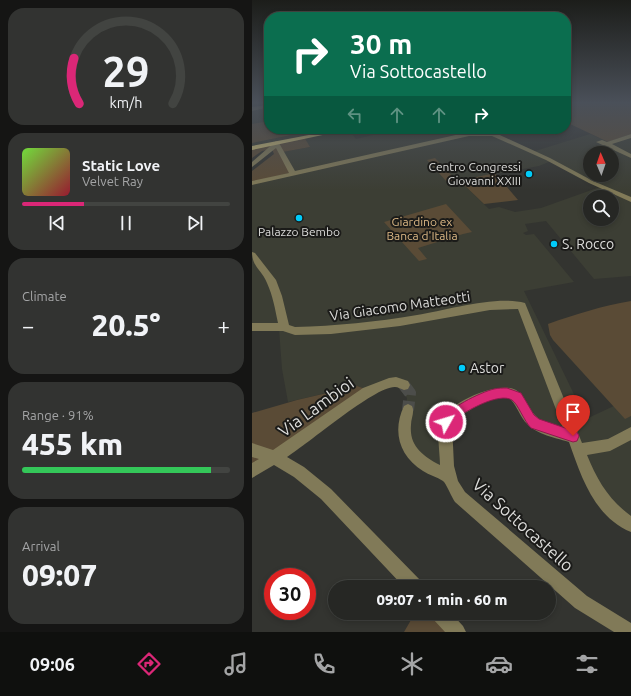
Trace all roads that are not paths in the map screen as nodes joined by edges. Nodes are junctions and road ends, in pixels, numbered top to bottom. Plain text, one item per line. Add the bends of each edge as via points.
1 (322, 134) edge
2 (458, 134) edge
3 (493, 134) edge
4 (631, 136) edge
5 (599, 142) dead end
6 (276, 143) junction
7 (607, 144) junction
8 (252, 148) edge
9 (631, 156) edge
10 (252, 165) edge
11 (293, 173) junction
12 (252, 182) edge
13 (631, 200) edge
14 (252, 255) edge
15 (252, 327) edge
16 (284, 327) junction
17 (404, 385) dead end
18 (408, 410) tunnel mouth
19 (631, 433) edge
20 (573, 436) junction
21 (252, 450) edge
22 (578, 450) junction
23 (252, 471) edge
24 (450, 477) junction
25 (631, 525) edge
26 (408, 580) edge
27 (446, 620) edge
28 (457, 632) edge
29 (630, 632) edge

1 - 6 main road
2 - 11 street
3 - 13 street
4 - 7 street
5 - 7 street
6 - 8 main road
6 - 10 street
6 - 11 street
7 - 9 street
11 - 12 street
14 - 16 street via 271,280
15 - 16 street, Via Giacomo Matteotti
16 - 20 street, Via Giacomo Matteotti via 295,331 334,330 513,304 522,306
17 - 23 street, Via Lambioi via 389,383 367,392
18 - 24 street via 404,428 408,449 420,462
19 - 22 street via 610,445
20 - 22 street
20 - 24 street, Via Sottocastello via 535,424 513,394 495,393 455,413 446,422 446,458
21 - 26 street via 282,461 309,480 334,501
22 - 25 street via 599,495 618,516
24 - 29 street, Via Sottocastello via 465,503 581,602
27 - 28 street

